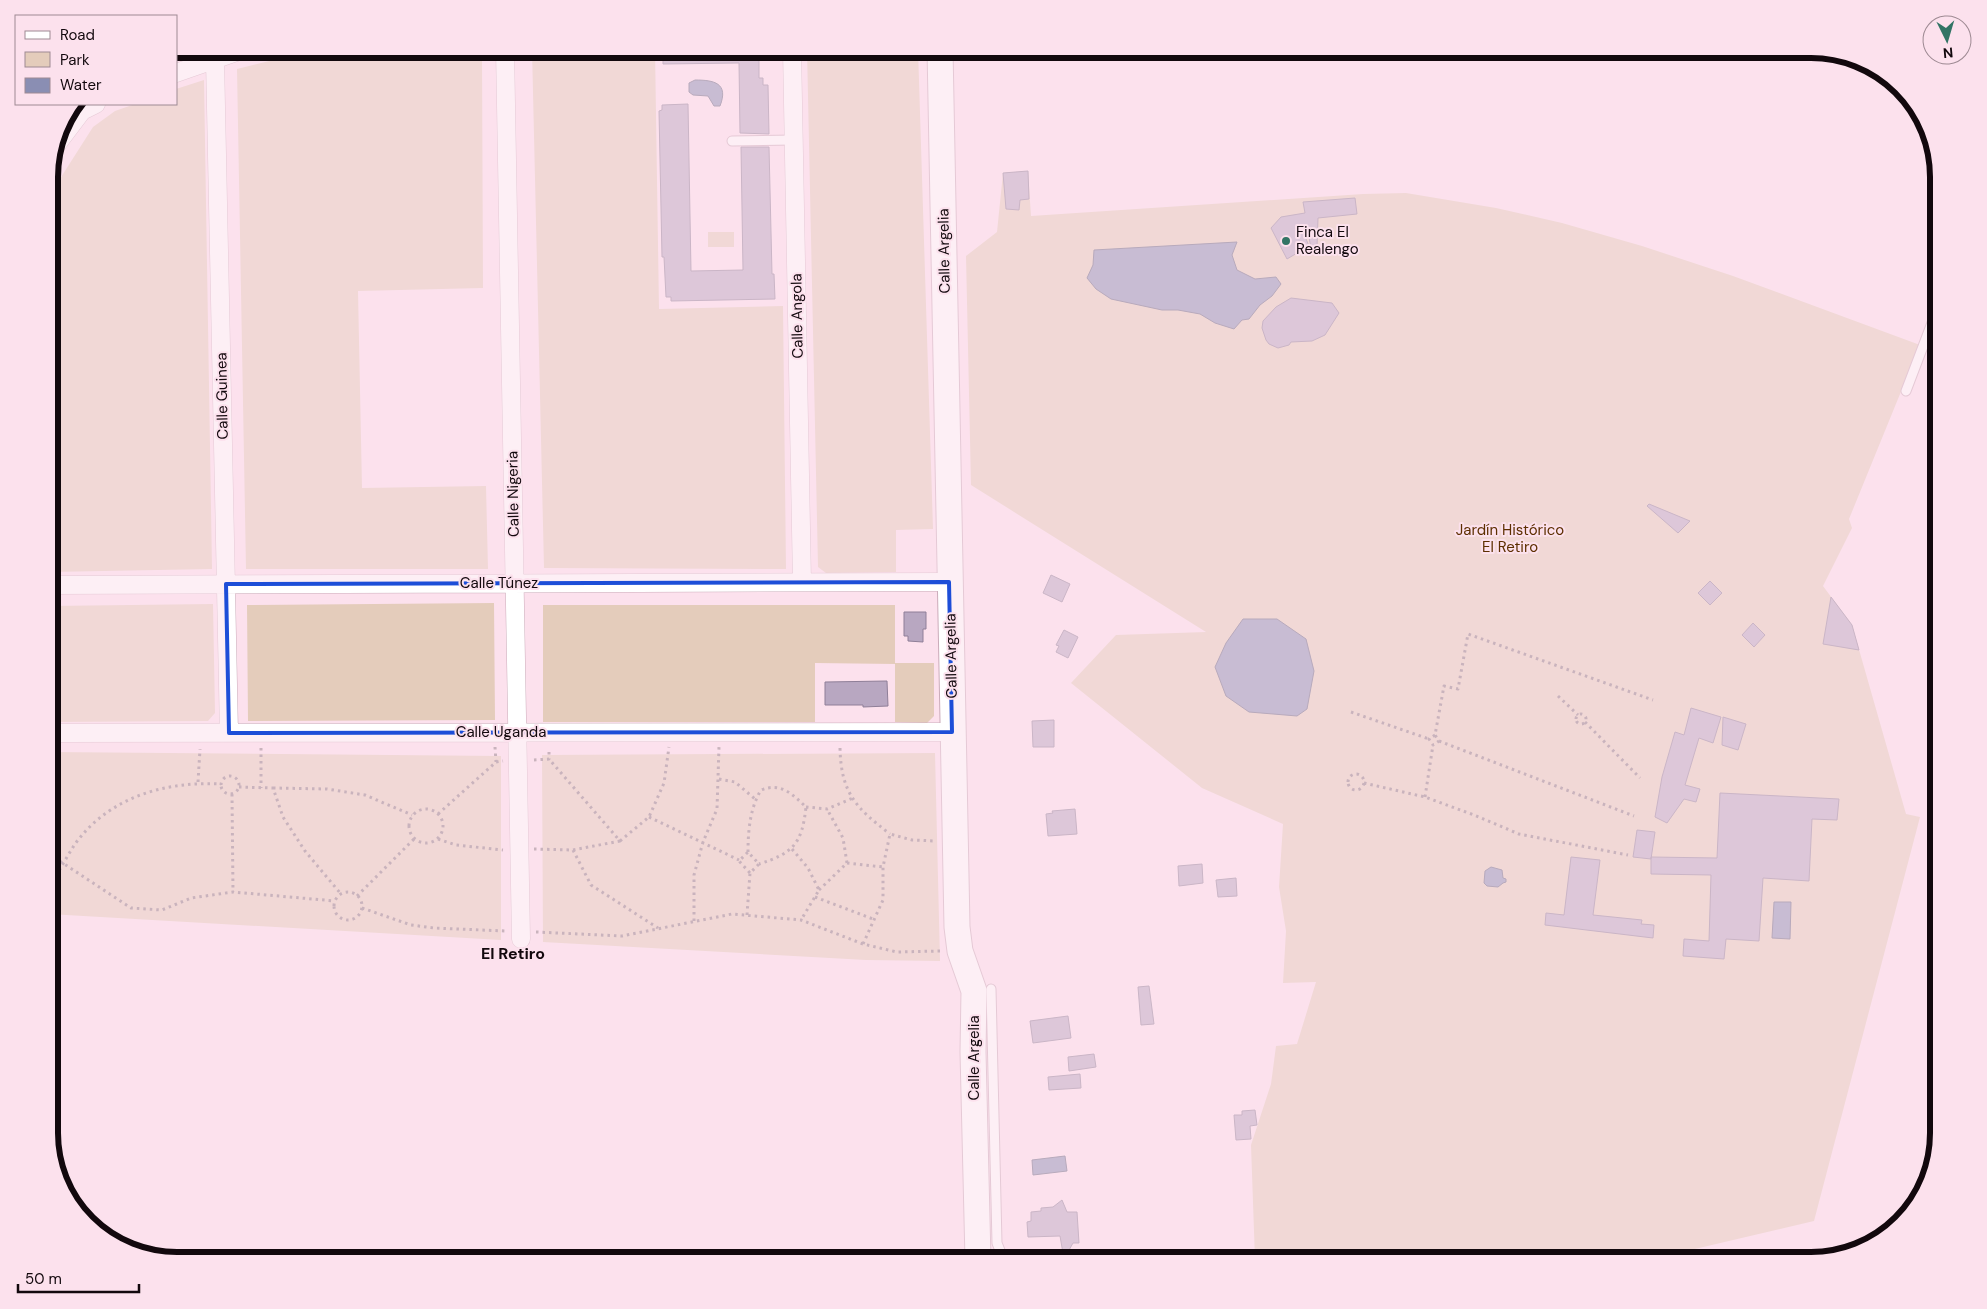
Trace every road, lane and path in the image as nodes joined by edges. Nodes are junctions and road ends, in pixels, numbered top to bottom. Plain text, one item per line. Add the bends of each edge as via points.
1 (218, 58) edge
2 (505, 58) edge
3 (792, 58) edge
4 (940, 58) edge
5 (215, 59) junction
6 (178, 72) edge
7 (84, 106) edge
8 (69, 128) edge
9 (793, 140) junction
10 (732, 141) dead end
11 (1930, 328) edge
12 (1906, 391) dead end
13 (802, 582) junction
14 (949, 582) junction
15 (515, 583) junction
16 (58, 584) edge
17 (226, 584) junction
18 (1558, 696) dead end
19 (1653, 700) dead end
20 (1351, 712) dead end
21 (1578, 715) junction
22 (1585, 722) junction
23 (260, 732) junction
24 (517, 732) junction
25 (669, 732) junction
26 (719, 732) junction
27 (839, 732) junction
28 (952, 732) junction
29 (58, 733) edge
30 (207, 733) junction
31 (228, 733) junction
32 (1436, 736) junction
33 (1430, 739) junction
34 (1439, 741) junction
35 (1433, 745) junction
36 (549, 759) dead end
37 (496, 762) dead end
38 (1640, 778) dead end
39 (719, 779) junction
40 (198, 782) junction
41 (1364, 783) junction
42 (221, 784) junction
43 (239, 787) junction
44 (261, 788) junction
45 (273, 788) junction
46 (232, 794) junction
47 (1425, 797) junction
48 (853, 798) junction
49 (755, 799) junction
50 (806, 807) junction
51 (827, 809) junction
52 (438, 814) junction
53 (412, 815) junction
54 (1634, 816) dead end
55 (650, 817) junction
56 (890, 834) junction
57 (414, 839) junction
58 (438, 839) junction
59 (620, 841) junction
60 (955, 841) junction
61 (703, 842) junction
62 (520, 849) junction
63 (792, 849) junction
64 (573, 850) junction
65 (748, 852) junction
66 (1628, 855) dead end
67 (58, 860) edge
68 (739, 860) junction
69 (847, 863) junction
70 (64, 864) junction
71 (760, 864) junction
72 (883, 867) junction
73 (750, 872) junction
74 (58, 873) edge
75 (819, 890) junction
76 (233, 892) junction
77 (341, 894) junction
78 (358, 896) junction
79 (815, 897) junction
80 (335, 901) junction
81 (362, 908) junction
82 (747, 915) junction
83 (873, 918) junction
84 (801, 920) junction
85 (694, 921) junction
86 (659, 929) junction
87 (521, 935) junction
88 (863, 944) junction
89 (960, 951) junction
90 (991, 989) dead end
91 (978, 1252) edge
92 (1001, 1252) edge

1 - 5 street
2 - 15 street, Calle Nigeria
3 - 9 street, Calle Angola
4 - 14 street, Calle Argelia
5 - 6 street
5 - 17 street, Calle Guinea
7 - 8 street
9 - 10 lane
9 - 13 street, Calle Angola
11 - 12 lane
13 - 14 street, Calle Túnez
13 - 15 street, Calle Túnez
14 - 28 street, Calle Argelia
15 - 17 street, Calle Túnez
15 - 24 street, Calle Nigeria
16 - 17 street, Calle Túnez
17 - 31 street, Calle Guinea
18 - 21 path
19 - 32 path via 1468,634 1458,689 1444,686
20 - 33 path
21 - 22 path via 1583,714
21 - 22 path via 1576,721
22 - 38 path
23 - 24 street, Calle Uganda
23 - 31 street, Calle Uganda
23 - 44 path
24 - 25 street, Calle Uganda
24 - 62 street, Calle Nigeria
25 - 26 street, Calle Uganda
25 - 55 path via 664,783
26 - 27 street, Calle Uganda
26 - 39 path
27 - 28 street, Calle Uganda
27 - 48 path via 840,767 844,784
28 - 60 street, Calle Argelia
29 - 30 street, Calle Uganda
30 - 31 street, Calle Uganda
30 - 40 path via 199,752
32 - 33 path
32 - 34 path
33 - 35 path
34 - 35 path
34 - 54 path
35 - 47 path
36 - 59 path
37 - 52 path
39 - 49 path via 735,782
39 - 61 path via 718,809
40 - 42 path
40 - 70 path via 154,790 107,811 74,845
41 - 41 path via 1357,774 1348,781 1348,786 1359,790
41 - 47 path
42 - 43 path via 227,776 232,776 239,782
42 - 46 path via 224,792
43 - 44 path
43 - 46 path
44 - 45 path
45 - 53 path via 327,789 365,794
45 - 77 path via 283,816 305,852
46 - 76 path
47 - 66 path via 1519,834
48 - 51 path
48 - 56 path via 868,817
49 - 50 path via 767,787 782,787
49 - 65 path
50 - 51 path
50 - 63 path via 802,827
51 - 69 path via 843,838
52 - 53 path via 422,809
52 - 58 path via 443,823
53 - 57 path via 408,830
55 - 59 path
55 - 61 path
56 - 60 path via 912,840
56 - 72 path
57 - 58 path via 429,844
57 - 78 path
58 - 62 path via 456,845
59 - 64 path
60 - 89 street, Calle Argelia
61 - 68 path
61 - 85 path via 694,875
62 - 64 path
62 - 87 street, Calle Nigeria
63 - 71 path
63 - 75 path via 808,868
64 - 86 path via 591,884
65 - 68 path
65 - 71 path
67 - 70 path
68 - 73 path
69 - 72 path
69 - 75 path
70 - 74 path
70 - 76 path via 131,908 162,910 190,898
71 - 73 path
72 - 83 path via 883,900
73 - 82 path
75 - 79 path
76 - 80 path
77 - 78 path via 350,892
77 - 80 path
78 - 81 path
79 - 83 path
79 - 84 path
80 - 81 path via 336,913 346,920 358,916
81 - 87 path via 411,925
82 - 84 path
82 - 85 path via 732,914
83 - 88 path
84 - 88 path
85 - 86 path
86 - 87 path via 622,936
88 - 89 path via 898,952
89 - 91 street, Calle Argelia via 974,991
90 - 92 lane via 997,1243

